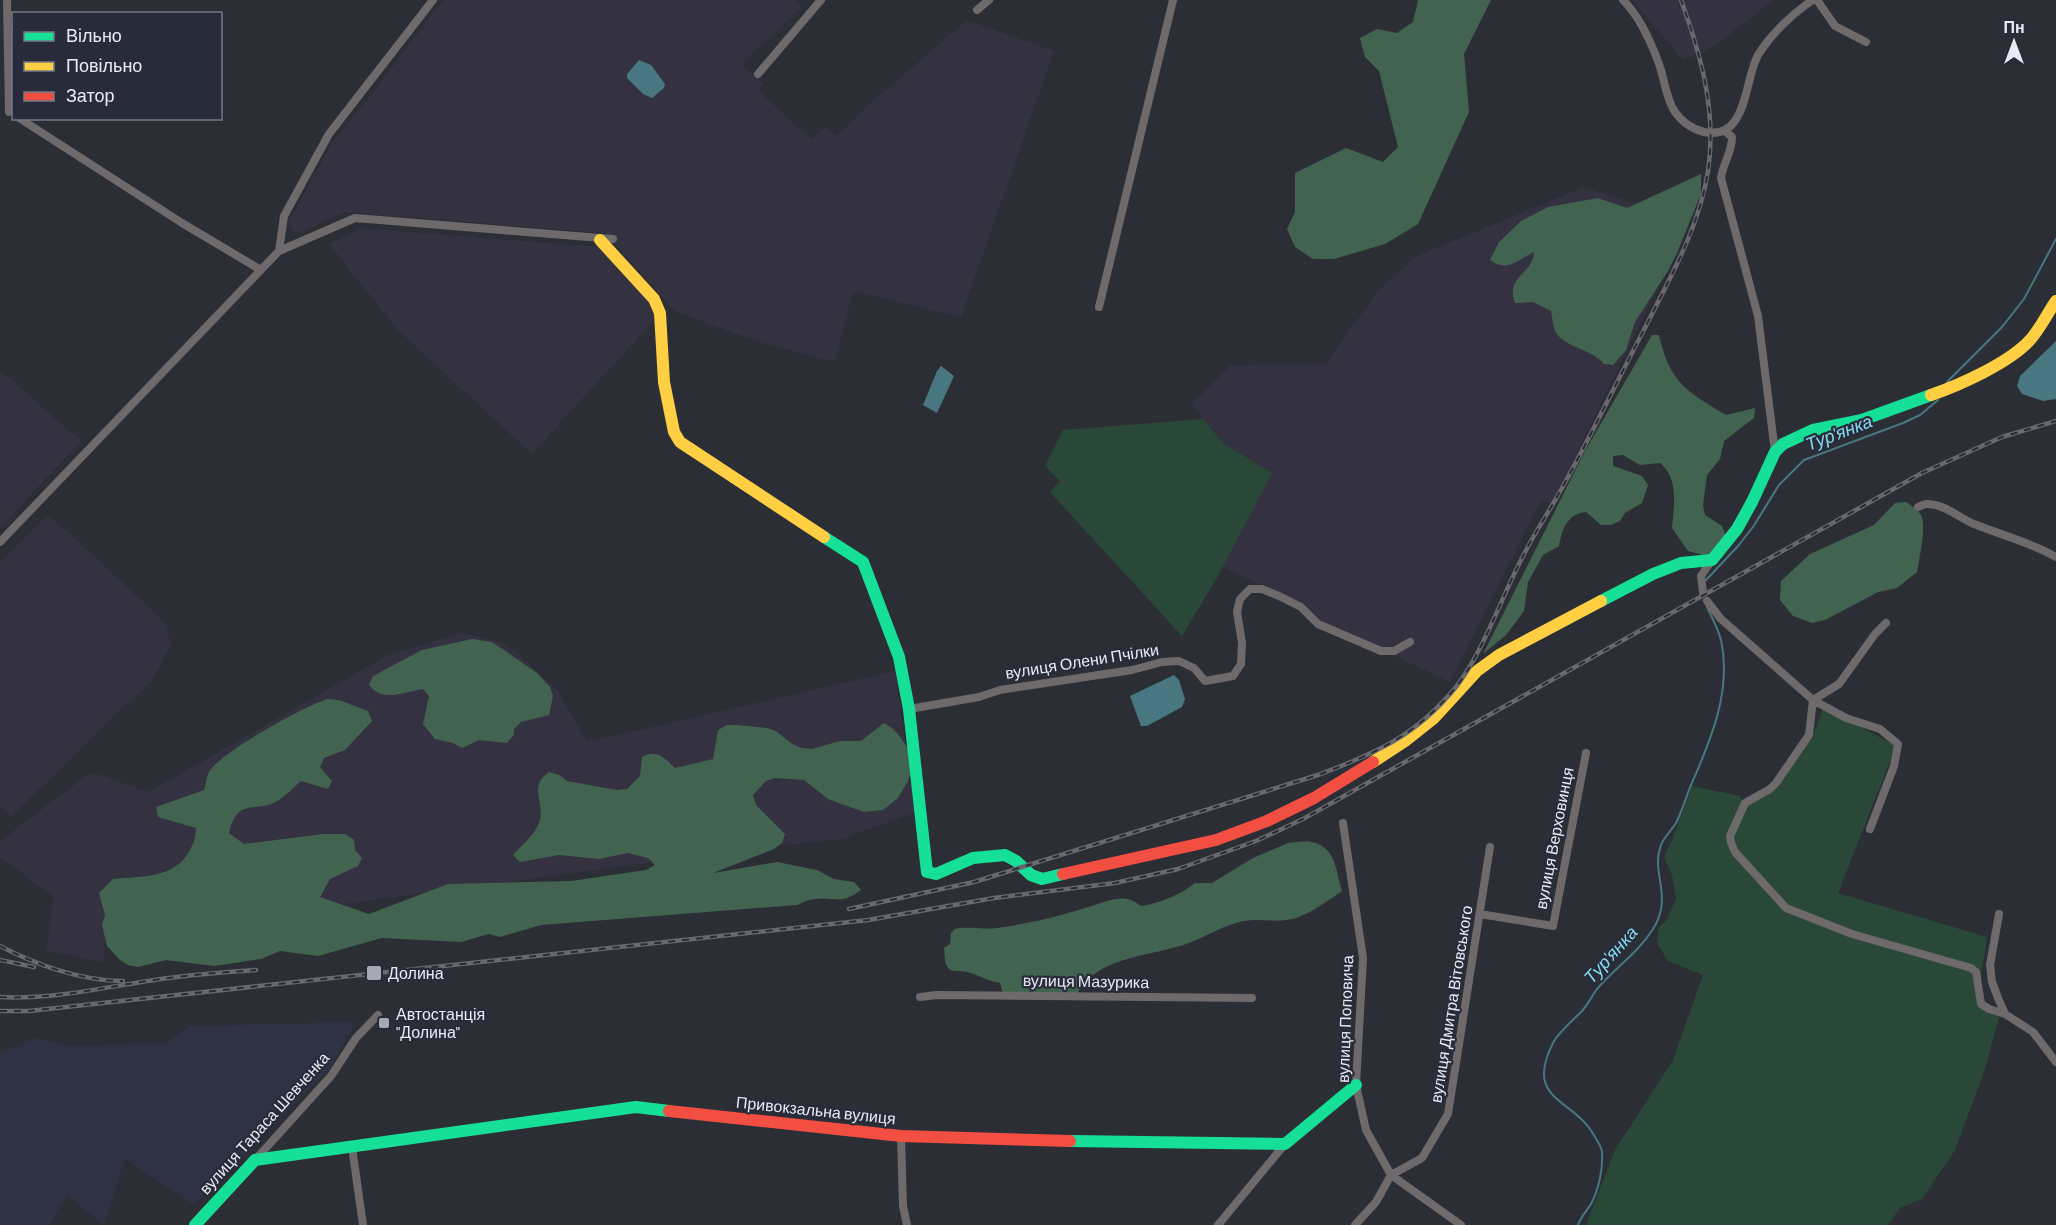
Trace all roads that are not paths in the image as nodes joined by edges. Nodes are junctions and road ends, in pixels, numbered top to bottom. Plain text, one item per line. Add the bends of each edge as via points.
1 (7, 0) edge
2 (433, 0) edge
3 (821, 0) edge
4 (988, 0) edge
5 (1173, 0) edge
6 (1623, 0) edge
7 (1815, 0) edge
8 (977, 10) dead end
9 (1866, 42) dead end
10 (758, 74) dead end
11 (0, 106) edge
12 (11, 114) edge
13 (22, 120) edge
14 (1725, 130) junction
15 (606, 240) joint
16 (279, 251) junction
17 (261, 270) junction
18 (2056, 301) edge
19 (1099, 307) dead end
20 (1775, 452) junction
21 (1918, 507) dead end
22 (0, 542) edge
23 (2056, 557) edge
24 (1712, 560) junction
25 (1702, 592) dead end
26 (1707, 601) dead end
27 (1886, 623) dead end
28 (1410, 642) dead end
29 (1814, 700) junction
30 (909, 709) junction
31 (1586, 753) dead end
32 (1343, 823) dead end
33 (1870, 829) dead end
34 (1490, 847) dead end
35 (1480, 915) junction
36 (1999, 915) dead end
37 (920, 997) dead end
38 (1252, 998) dead end
39 (2006, 1014) junction
40 (378, 1015) dead end
41 (2056, 1062) edge
42 (1356, 1085) junction
43 (901, 1136) junction
44 (1285, 1144) junction
45 (352, 1147) junction
46 (255, 1160) junction
47 (1391, 1175) junction
48 (195, 1225) edge
49 (363, 1225) edge
50 (907, 1225) edge
51 (1218, 1225) edge
52 (1355, 1225) edge
53 (1461, 1225) edge

1 - 12 street
2 - 16 street via 329,134 284,216
3 - 10 street
4 - 8 street
5 - 19 street
6 - 14 street via 1640,22 1675,112 1696,130
7 - 9 street via 1835,26
7 - 14 street via 1764,46 1751,72 1739,116
11 - 12 street
13 - 17 street
14 - 20 street via 1732,137 1732,144 1721,178 1758,316
15 - 16 street via 355,218
15 - 30 street via 654,299 660,313 664,382 674,432 680,442 863,562 899,657
16 - 17 street
17 - 22 street
18 - 20 street via 2029,341 1997,365 1951,388 1862,420 1813,430
20 - 24 street via 1737,529
21 - 23 street via 1936,506
24 - 25 street via 1701,576
24 - 30 street via 1681,563 1653,574 1499,655 1477,671 1434,718 1314,798 1216,840 1069,874 1042,879 1005,855 973,858 936,874 927,872
26 - 29 street via 1721,620
27 - 29 street via 1839,684
28 - 30 street, вулиця Олени Пчілки via 1394,651 1381,651 1318,624 1301,607 1279,596 1250,589 1240,599 1237,612 1241,664 1233,676 1205,681 1194,668 1179,661 1162,662
29 - 33 street via 1846,718 1880,729 1898,744 1894,766
29 - 39 street via 1809,735 1776,783 1745,803 1730,836 1735,852 1786,908 1852,934 1971,968 1976,972 1981,1004
31 - 35 street, вулиця Верховинця via 1553,926
32 - 42 street, вулиця Поповича via 1363,958
34 - 35 street, вулиця Дмитра Вітовського
35 - 47 street, вулиця Дмитра Вітовського via 1448,1114 1422,1158
36 - 39 street via 1990,965 1995,990
37 - 38 street, вулиця Мазурика
39 - 41 street via 2033,1032
40 - 46 street, вулиця Тараса Шевченка via 356,1038 331,1076
42 - 44 street
42 - 47 street, вулиця Поповича via 1366,1130
43 - 44 street, Привокзальна вулиця
43 - 45 street, Привокзальна вулиця via 636,1107
43 - 50 street
44 - 51 street
45 - 46 street, Привокзальна вулиця
45 - 49 street
46 - 48 street, вулиця Тараса Шевченка
47 - 52 street via 1376,1202
47 - 53 street, вулиця Поповича

